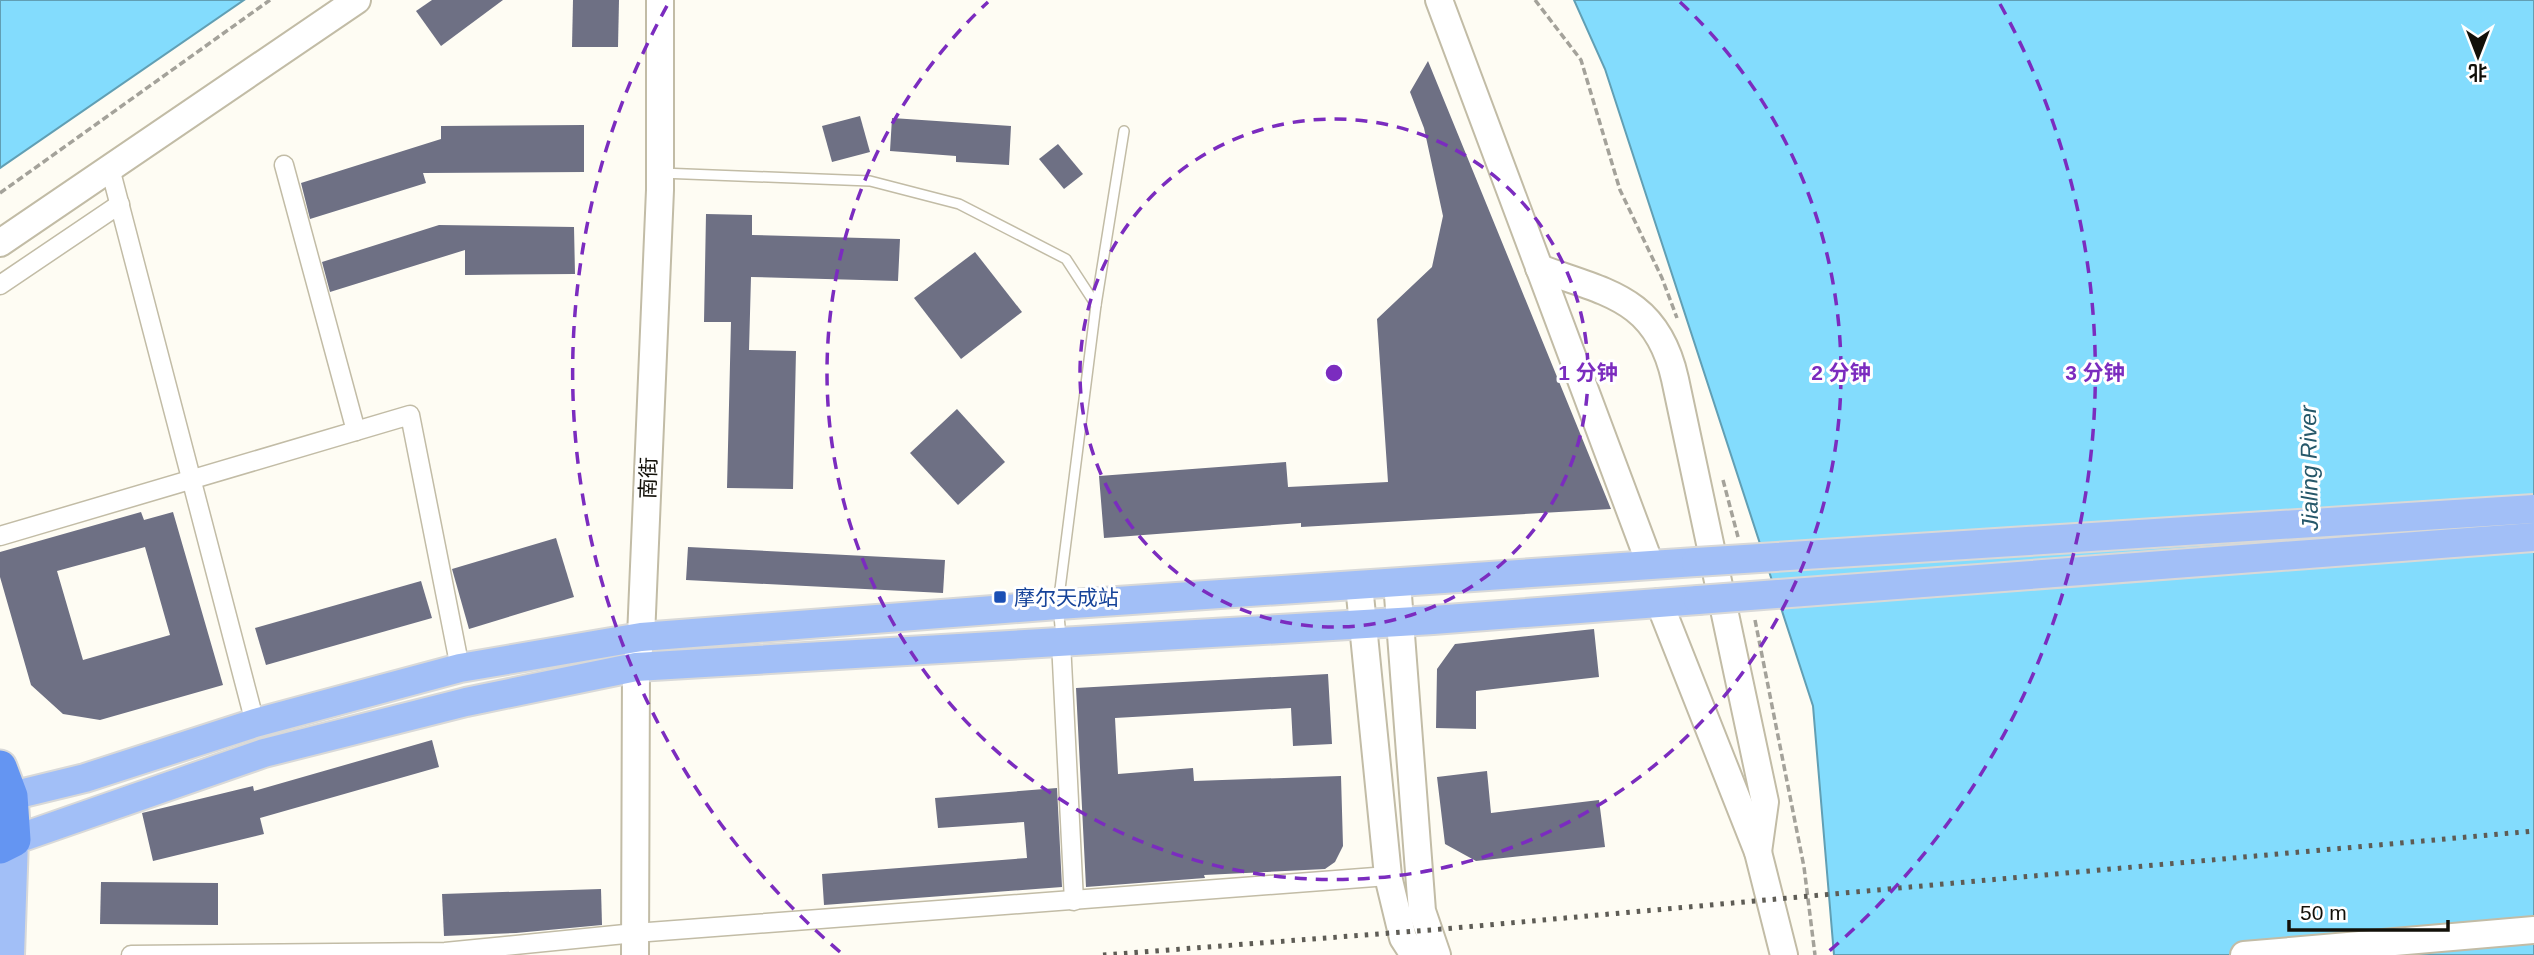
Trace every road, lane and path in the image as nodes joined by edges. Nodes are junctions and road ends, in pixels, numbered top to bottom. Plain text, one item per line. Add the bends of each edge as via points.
1 (270, 0) edge
2 (357, 0) edge
3 (660, 0) edge
4 (1439, 0) edge
5 (1124, 131) dead end
6 (284, 165) dead end
7 (110, 168) junction
8 (660, 172) junction
9 (0, 193) edge
10 (120, 204) junction
11 (0, 243) edge
12 (1539, 268) junction
13 (0, 285) edge
14 (1096, 305) junction
15 (356, 431) junction
16 (192, 478) junction
17 (2534, 509) edge
18 (0, 536) edge
19 (2534, 537) edge
20 (1650, 564) junction
21 (1397, 582) junction
22 (1359, 585) junction
23 (1659, 602) junction
24 (1058, 605) junction
25 (1400, 622) junction
26 (1362, 624) junction
27 (641, 637) junction
28 (1061, 642) junction
29 (636, 667) junction
30 (460, 668) junction
31 (255, 723) junction
32 (4, 788) edge
33 (7, 844) edge
34 (1758, 852) junction
35 (1388, 876) junction
36 (1074, 901) junction
37 (2534, 930) edge
38 (635, 944) edge
39 (9, 955) edge
40 (131, 955) edge
41 (1414, 955) edge
42 (1437, 955) edge
43 (1784, 955) edge
44 (2244, 955) edge

1 - 9 path
2 - 7 street
3 - 8 street, 南街
4 - 12 street
5 - 14 lane
6 - 15 street
7 - 10 street
7 - 11 street
8 - 14 lane via 870,181 959,204 1066,258
8 - 27 street, 南街
10 - 13 street
10 - 16 street
12 - 20 street
12 - 34 street via 1622,298 1644,315 1665,345 1765,802
14 - 24 lane
15 - 16 street
15 - 30 street via 410,415
16 - 18 street
16 - 31 street
17 - 20 main road, bridge
19 - 23 main road, bridge
20 - 21 main road
21 - 22 main road
21 - 25 street
22 - 24 main road
22 - 26 street
23 - 25 main road
23 - 34 street
24 - 27 main road
24 - 28 lane
25 - 26 main road
25 - 42 street via 1422,911
26 - 28 main road
26 - 35 street
27 - 29 street, 南街
27 - 30 main road
28 - 29 main road
28 - 36 street
29 - 33 main road via 466,702 264,753
29 - 38 street, 南街
30 - 31 main road
31 - 32 main road via 85,778
32 - 33 highway
33 - 39 main road
34 - 43 street
35 - 36 street
35 - 41 street via 1403,938
36 - 38 street
37 - 44 street
38 - 40 street via 445,952

